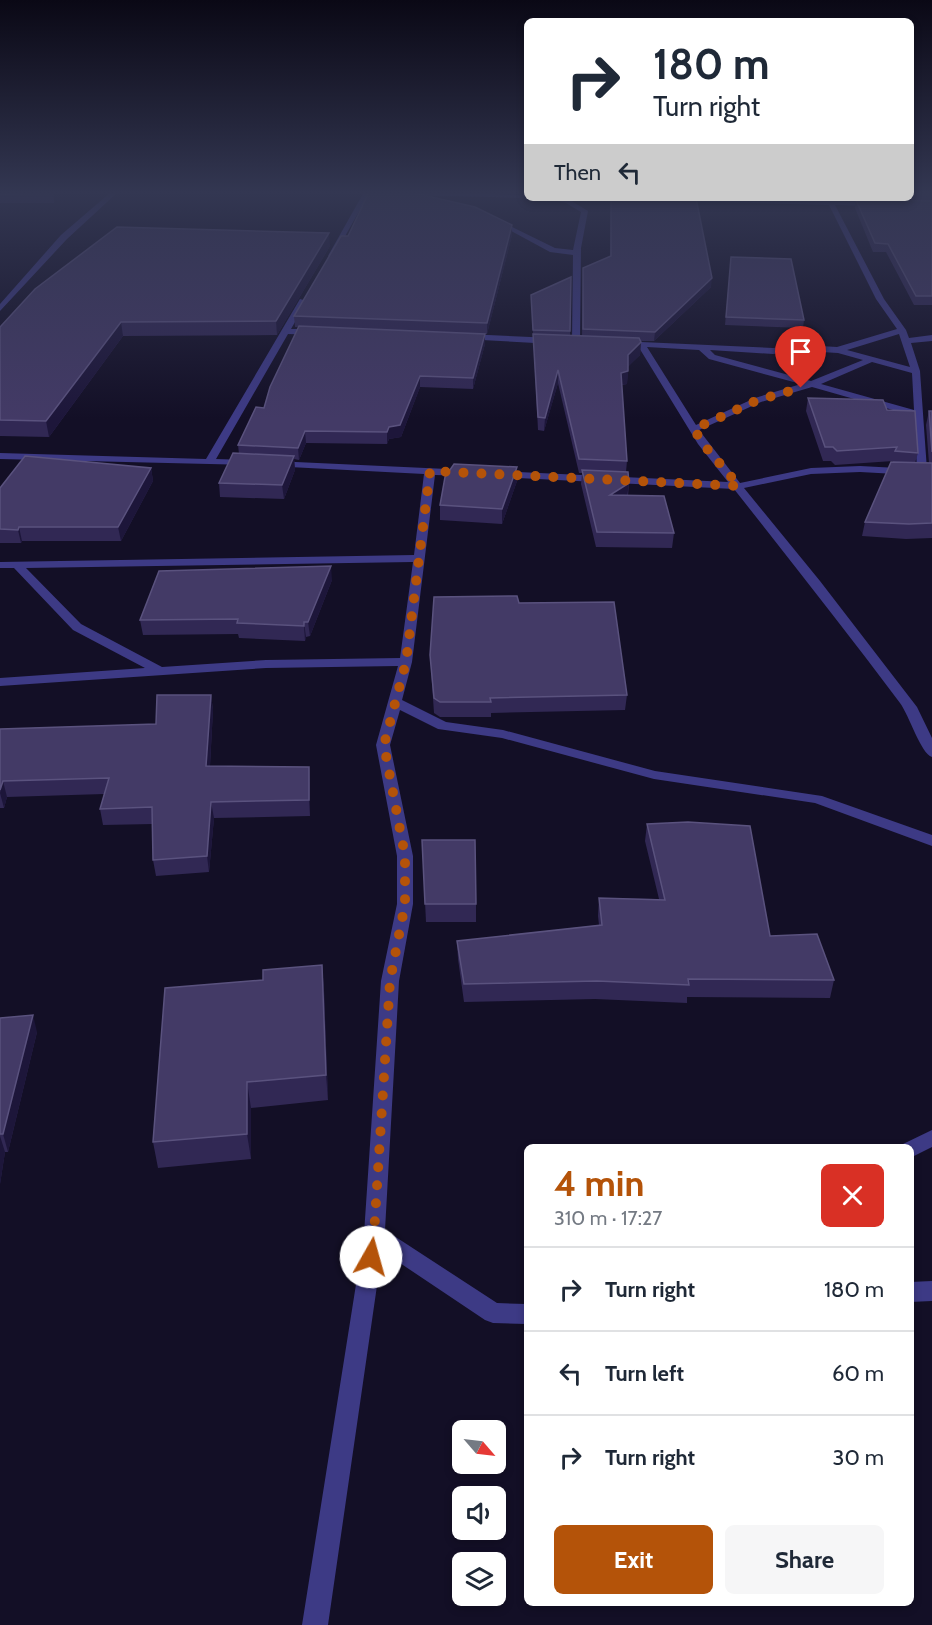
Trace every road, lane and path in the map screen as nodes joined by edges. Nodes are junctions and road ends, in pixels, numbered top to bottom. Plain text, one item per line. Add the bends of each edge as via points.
1 (37, 268) edge
2 (577, 268) edge
3 (864, 268) edge
4 (309, 291) edge
5 (0, 309) edge
6 (286, 330) junction
7 (902, 330) junction
8 (321, 332) edge
9 (460, 337) edge
10 (932, 338) edge
11 (906, 341) junction
12 (576, 342) junction
13 (587, 342) edge
14 (608, 343) edge
15 (641, 344) junction
16 (700, 347) junction
17 (838, 350) junction
18 (872, 359) junction
19 (916, 371) junction
20 (813, 384) junction
21 (919, 414) junction
22 (694, 429) junction
23 (0, 456) edge
24 (210, 461) junction
25 (256, 463) edge
26 (268, 464) edge
27 (430, 471) junction
28 (927, 472) edge
29 (478, 473) edge
30 (489, 474) edge
31 (739, 486) junction
32 (419, 558) junction
33 (0, 565) edge
34 (17, 565) junction
35 (406, 662) junction
36 (161, 672) junction
37 (0, 682) edge
38 (395, 702) junction
39 (932, 753) edge
40 (932, 841) edge
41 (932, 1138) edge
42 (914, 1148) edge
43 (374, 1234) junction
44 (932, 1291) edge
45 (914, 1292) edge
46 (524, 1304) edge
47 (493, 1313) junction
48 (524, 1314) edge
49 (315, 1625) edge

1 - 5 street
2 - 12 street
3 - 7 street via 880,300
4 - 6 street
6 - 8 street
6 - 24 street
7 - 11 street
7 - 17 street
9 - 12 street
10 - 11 street
11 - 19 street
12 - 13 street
14 - 15 street
15 - 16 street
15 - 22 street
16 - 17 street
16 - 20 street via 712,357
17 - 18 street
18 - 19 street
18 - 20 street
19 - 21 street
20 - 21 street
20 - 22 street via 758,400
21 - 28 street
22 - 31 street
23 - 24 street
24 - 25 street
26 - 27 street
27 - 29 street
27 - 32 street
28 - 31 street via 811,471
30 - 31 street
31 - 39 street via 912,710
32 - 34 street
32 - 35 street
33 - 34 street
34 - 36 street via 77,627
35 - 36 street via 266,664
35 - 38 street
36 - 37 street
38 - 40 street via 443,726 503,734 654,775 817,799
38 - 43 street via 384,745 405,856 405,904 390,981
41 - 42 street
43 - 47 street
43 - 49 street
44 - 45 street
46 - 47 street
47 - 48 street

